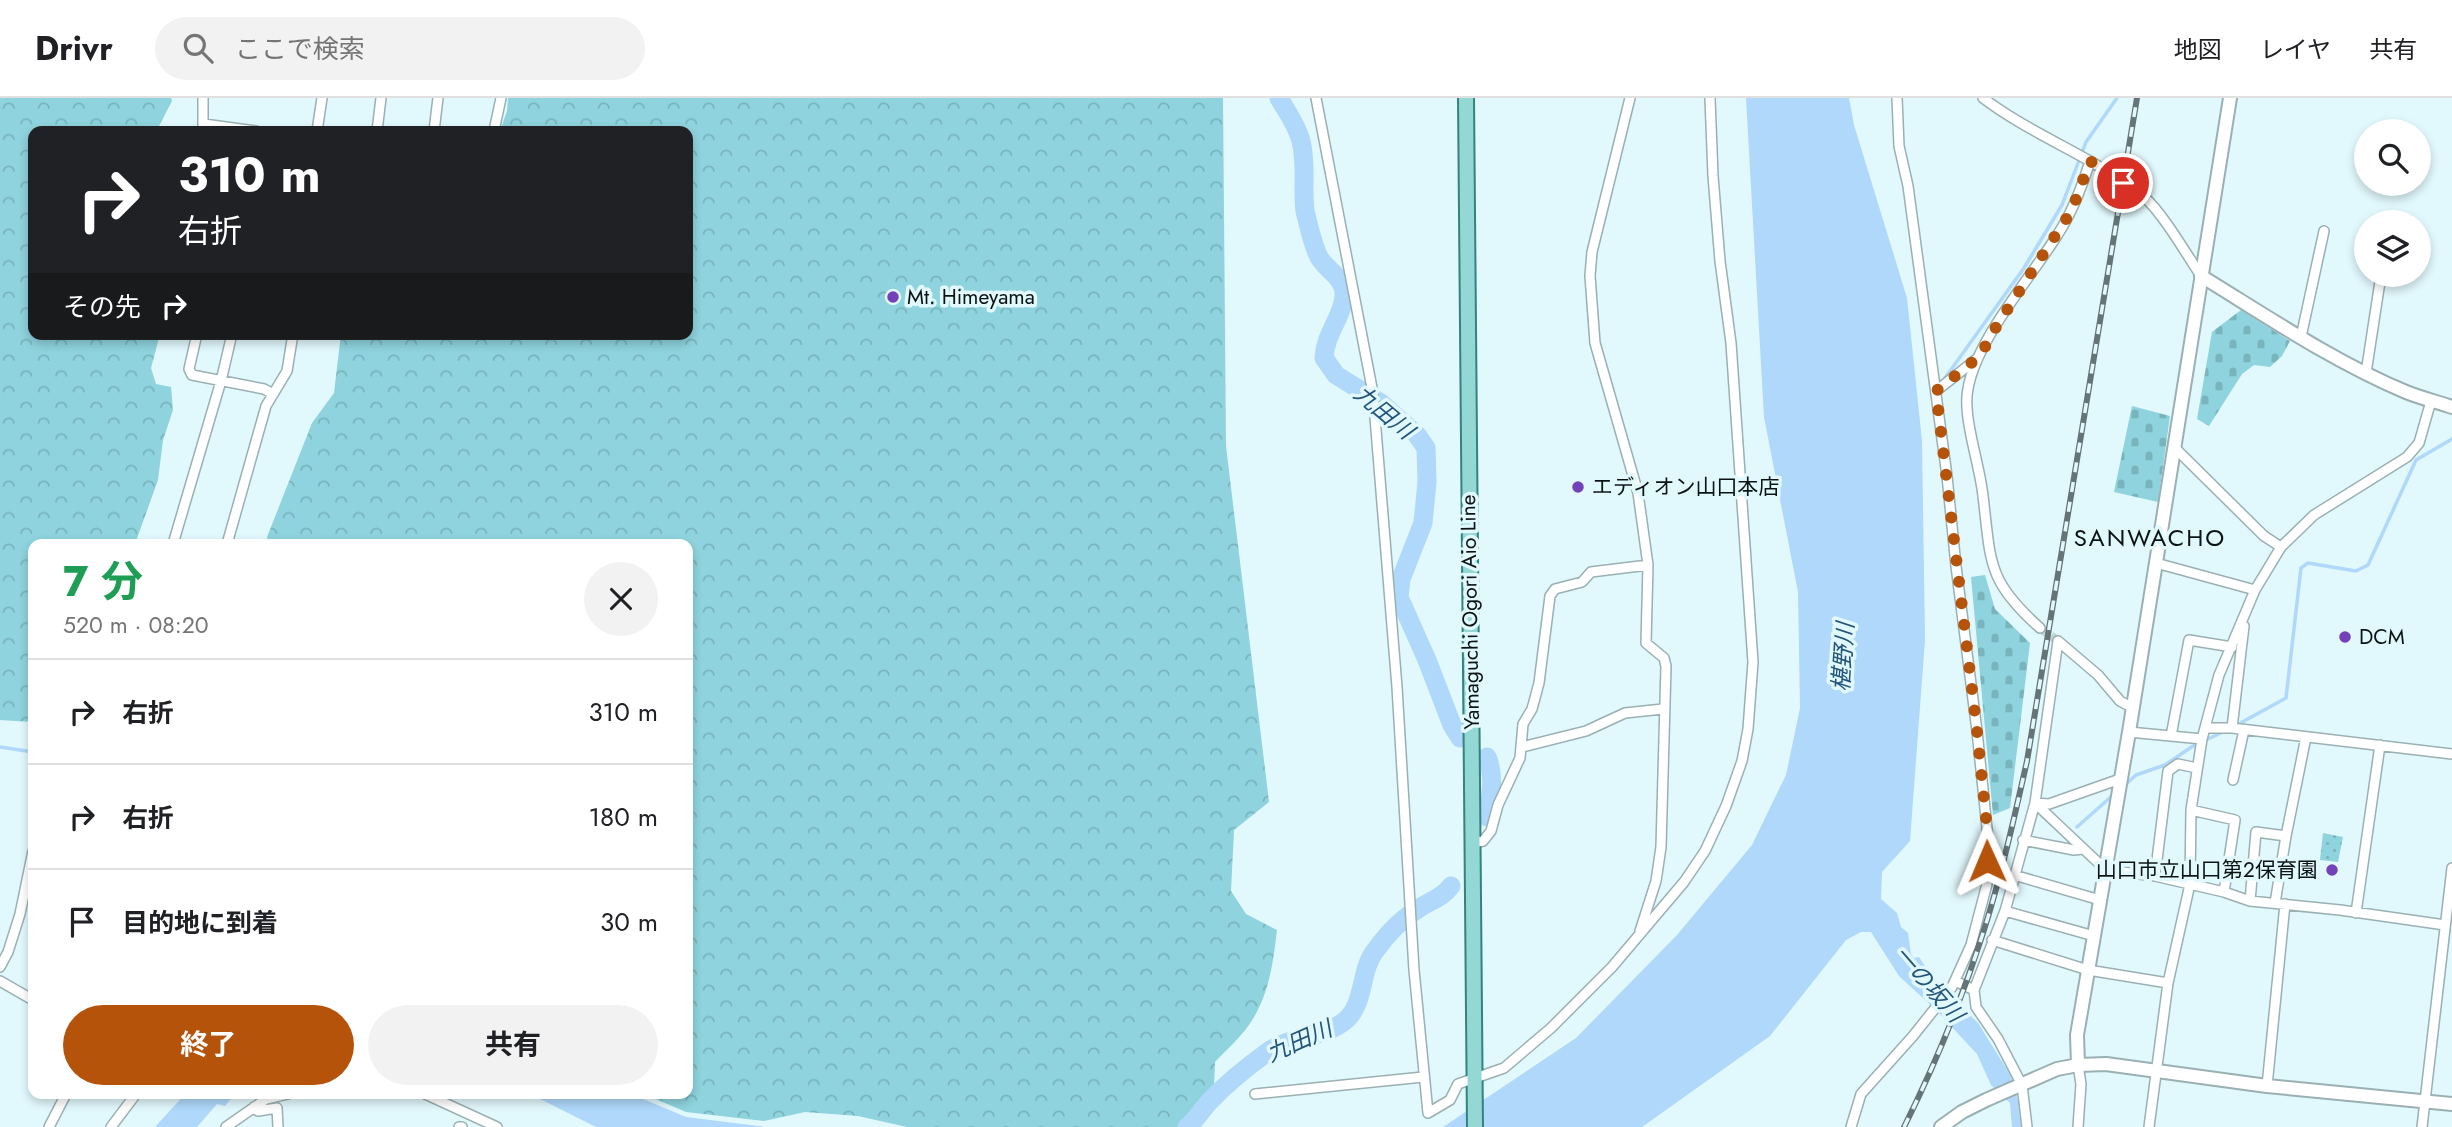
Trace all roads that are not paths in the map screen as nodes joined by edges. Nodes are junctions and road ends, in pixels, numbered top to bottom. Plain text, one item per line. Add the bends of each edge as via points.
1 (203, 98) edge
2 (322, 98) edge
3 (381, 98) edge
4 (438, 98) edge
5 (501, 98) edge
6 (1316, 98) edge
7 (1466, 98) edge
8 (1630, 98) edge
9 (1710, 98) edge
10 (1897, 98) edge
11 (1983, 98) edge
12 (2230, 98) edge
13 (204, 126) edge
14 (318, 126) edge
15 (378, 126) edge
16 (435, 126) edge
17 (495, 126) edge
18 (2090, 161) junction
19 (2324, 231) dead end
20 (2201, 276) junction
21 (2379, 287) edge
22 (2301, 337) junction
23 (196, 340) edge
24 (231, 340) edge
25 (292, 340) edge
26 (1980, 356) junction
27 (2366, 373) junction
28 (221, 381) junction
29 (1936, 391) junction
30 (273, 394) junction
31 (2431, 401) junction
32 (2452, 407) edge
33 (2174, 447) junction
34 (174, 539) edge
35 (228, 539) edge
36 (2281, 547) junction
37 (2156, 563) junction
38 (1648, 565) junction
39 (2255, 590) junction
40 (2245, 613) junction
41 (2040, 628) tunnel mouth
42 (2232, 647) junction
43 (2133, 708) junction
44 (1663, 709) junction
45 (2205, 728) junction
46 (2232, 728) junction
47 (2244, 730) junction
48 (2129, 732) junction
49 (2171, 736) junction
50 (2306, 737) junction
51 (2202, 739) junction
52 (2380, 745) junction
53 (1522, 747) junction
54 (2452, 754) edge
55 (2197, 768) junction
56 (2120, 779) junction
57 (2233, 780) dead end
58 (2035, 803) junction
59 (2191, 810) junction
60 (2286, 836) junction
61 (2023, 840) junction
62 (1474, 843) junction
63 (2083, 849) junction
64 (2452, 868) edge
65 (2106, 870) junction
66 (28, 875) edge
67 (2014, 875) junction
68 (2155, 876) junction
69 (2190, 884) junction
70 (2224, 892) junction
71 (2100, 900) junction
72 (2250, 901) junction
73 (2280, 904) junction
74 (2005, 911) junction
75 (2356, 913) junction
76 (2445, 926) junction
77 (1639, 936) junction
78 (2094, 936) junction
79 (1992, 940) junction
80 (0, 967) edge
81 (2088, 970) junction
82 (0, 981) edge
83 (2168, 983) junction
84 (1954, 984) junction
85 (1974, 990) junction
86 (28, 997) edge
87 (2078, 1065) junction
88 (2157, 1071) junction
89 (1423, 1077) junction
90 (1474, 1082) junction
91 (2021, 1086) junction
92 (2267, 1086) junction
93 (1255, 1094) dead end
94 (63, 1099) edge
95 (132, 1099) edge
96 (266, 1099) edge
97 (436, 1099) edge
98 (2424, 1102) junction
99 (2452, 1104) edge
100 (254, 1107) junction
101 (49, 1127) edge
102 (111, 1127) edge
103 (226, 1127) edge
104 (278, 1127) edge
105 (497, 1127) edge
106 (1475, 1127) edge
107 (1851, 1127) edge
108 (1941, 1127) edge
109 (2027, 1127) edge
110 (2078, 1127) edge
111 (2149, 1127) edge
112 (2422, 1127) edge

1 - 13 street
2 - 14 street
3 - 15 street
4 - 16 street
5 - 17 street
6 - 89 street via 1373,393
7 - 62 main road, Yamaguchi Ogori Aio Line
8 - 38 street via 1590,276 1595,343 1638,493
9 - 77 street via 1753,662 1749,715 1742,761 1726,806 1684,882
10 - 29 street via 1899,146
11 - 18 street
12 - 20 street
18 - 20 street via 2146,198
18 - 26 street via 2072,210
19 - 22 street
20 - 22 street
20 - 33 street
21 - 27 street
22 - 27 street
23 - 28 street via 189,369 192,374
24 - 28 street
25 - 30 street via 287,371
26 - 29 street
26 - 41 street via 1967,397 1994,572 2009,598
27 - 31 street
28 - 30 street
28 - 34 street
29 - 84 street via 1988,838 1987,884 1971,946
30 - 35 street
31 - 32 street
31 - 36 street via 2419,443 2407,457 2326,507
33 - 36 street via 2264,536
33 - 37 street
36 - 39 street
37 - 39 street
37 - 43 street
38 - 44 street via 1646,643 1664,658
38 - 53 street via 1591,572 1582,582 1555,589 1550,596 1536,696 1523,724
39 - 40 street
40 - 42 street
40 - 46 street
42 - 45 street
42 - 49 street via 2189,640
43 - 48 street
43 - 58 street via 2058,641
44 - 53 street via 1625,713 1586,731
44 - 77 street via 1661,847
45 - 46 street
45 - 51 street
46 - 47 street
47 - 50 street
47 - 57 street
48 - 49 street
48 - 56 street
49 - 51 street
50 - 52 street
50 - 60 street
51 - 55 street
52 - 54 street
52 - 75 street
53 - 62 street via 1491,831 1483,841
55 - 59 street
55 - 68 street via 2178,764 2168,771
56 - 58 street via 2049,804
56 - 65 street
58 - 61 street
58 - 63 street
59 - 69 street
59 - 70 street via 2235,820
60 - 72 street via 2256,832
60 - 73 street
61 - 63 street
61 - 67 street
62 - 90 main road, Yamaguchi Ogori Aio Line
63 - 65 street
64 - 76 street
65 - 68 street
65 - 71 street
66 - 80 street via 20,914
67 - 71 street
67 - 74 street
68 - 69 street
69 - 70 street
69 - 83 street
70 - 72 street
71 - 78 street
72 - 73 street
73 - 75 street
73 - 92 street
74 - 78 street
74 - 79 street
75 - 76 street
76 - 98 street
77 - 90 street via 1532,1044 1504,1068
78 - 81 street
79 - 81 street
79 - 85 street
81 - 83 street
81 - 87 street via 2077,1035
82 - 86 street
83 - 88 street
84 - 85 street
84 - 107 street via 1861,1094
85 - 91 street via 1976,1007
87 - 88 street
87 - 91 street via 2057,1069
87 - 110 street
88 - 92 street
88 - 111 street
89 - 90 street via 1428,1113 1450,1100 1458,1084
89 - 93 street
90 - 106 main road, Yamaguchi Ogori Aio Line
91 - 108 street via 1962,1112
91 - 109 street
92 - 98 street
94 - 101 street
95 - 102 street
96 - 100 street
97 - 105 street
98 - 99 street
98 - 112 street
100 - 103 street
100 - 104 street via 258,1111 277,1108

